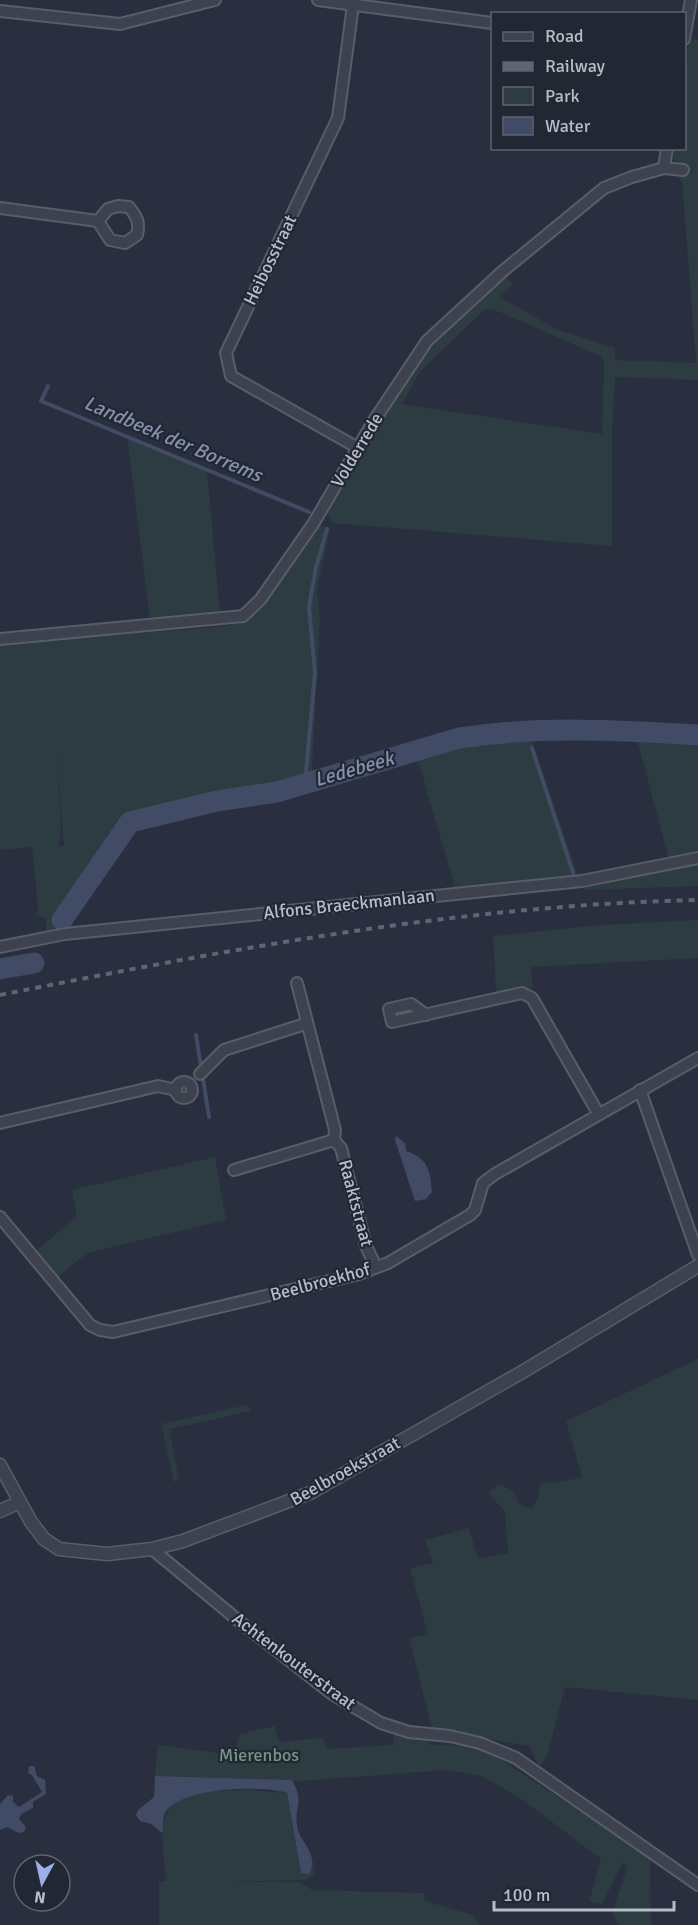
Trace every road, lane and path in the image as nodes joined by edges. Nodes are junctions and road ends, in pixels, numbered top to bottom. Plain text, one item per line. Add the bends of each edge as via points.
1 (215, 0) edge
2 (318, 0) edge
3 (692, 0) edge
4 (353, 4) junction
5 (0, 11) edge
6 (491, 23) edge
7 (686, 29) edge
8 (667, 150) edge
9 (664, 168) junction
10 (683, 170) dead end
11 (0, 208) edge
12 (98, 221) dead end
13 (358, 448) junction
14 (0, 639) edge
15 (698, 858) edge
16 (0, 947) edge
17 (297, 983) dead end
18 (426, 1015) dead end
19 (305, 1024) junction
20 (698, 1058) edge
21 (202, 1071) dead end
22 (176, 1090) dead end
23 (640, 1090) junction
24 (598, 1113) junction
25 (0, 1123) edge
26 (334, 1140) junction
27 (234, 1170) dead end
28 (0, 1217) edge
29 (698, 1255) edge
30 (698, 1266) edge
31 (376, 1267) junction
32 (0, 1464) edge
33 (20, 1502) junction
34 (0, 1511) edge
35 (152, 1549) junction
36 (698, 1885) edge

1 - 5 street via 120,24
2 - 4 street
3 - 7 street
4 - 6 street
4 - 13 street, Heibosstraat via 338,118 226,353 231,376
8 - 9 street
9 - 10 street
9 - 13 street, Volderrede via 604,188 503,271 427,341
11 - 12 street
13 - 14 street, Volderrede via 307,533 260,600 243,616
15 - 16 street, Alfons Braeckmanlaan via 582,881 65,934
17 - 19 street, Raaktstraat
18 - 24 street via 522,993 532,998
19 - 21 street via 224,1050
19 - 26 street, Raaktstraat via 335,1130
20 - 23 street, Beelbroekhof
22 - 25 street via 158,1086
23 - 24 street, Beelbroekhof
23 - 29 street
24 - 31 street, Beelbroekhof via 483,1183 470,1215
26 - 27 street, Raaktstraat
26 - 31 street, Raaktstraat via 341,1148 366,1246
28 - 31 street, Beelbroekhof via 90,1324 113,1332
30 - 35 street, Beelbroekstraat via 524,1371 310,1492 202,1536
32 - 33 street, Beelbroekstraat
33 - 34 street
33 - 35 street, Beelbroekstraat via 38,1532 59,1549 107,1554
35 - 36 street, Achtenkouterstraat via 332,1694 381,1723 409,1732 473,1741 516,1758

